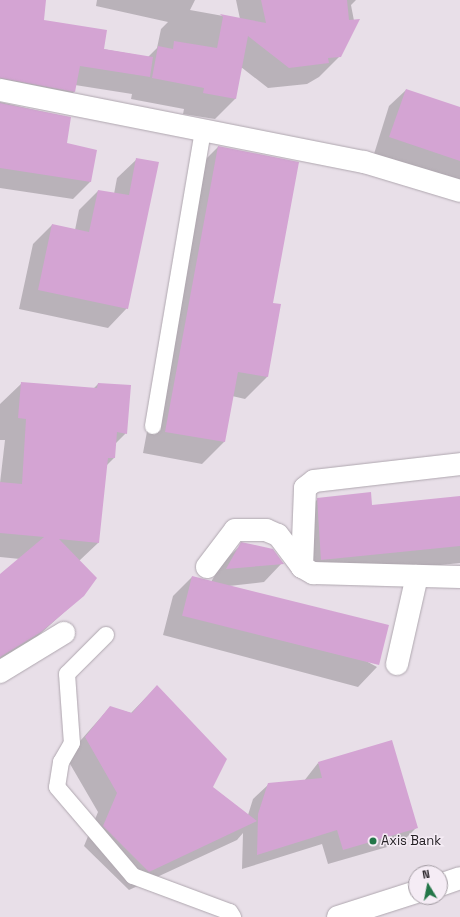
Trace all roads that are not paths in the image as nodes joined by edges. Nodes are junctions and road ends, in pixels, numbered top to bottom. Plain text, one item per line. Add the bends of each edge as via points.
1 (0, 90) edge
2 (203, 131) junction
3 (460, 191) edge
4 (153, 426) dead end
5 (460, 464) edge
6 (207, 567) dead end
7 (302, 567) junction
8 (417, 576) junction
9 (460, 577) edge
10 (64, 634) dead end
11 (106, 635) dead end
12 (397, 664) dead end
13 (0, 672) edge
14 (460, 878) edge
15 (448, 882) edge
16 (408, 895) edge
17 (233, 917) edge
18 (338, 917) edge

1 - 2 street
2 - 3 street via 364,162
2 - 4 lane
5 - 7 street via 314,481 305,488
6 - 7 street via 236,530 266,530 278,535
7 - 8 street via 313,573
8 - 9 street
8 - 12 street
10 - 13 street
11 - 17 lane via 67,674 72,743 61,762 58,787 133,876 230,912
14 - 15 street
16 - 18 street

